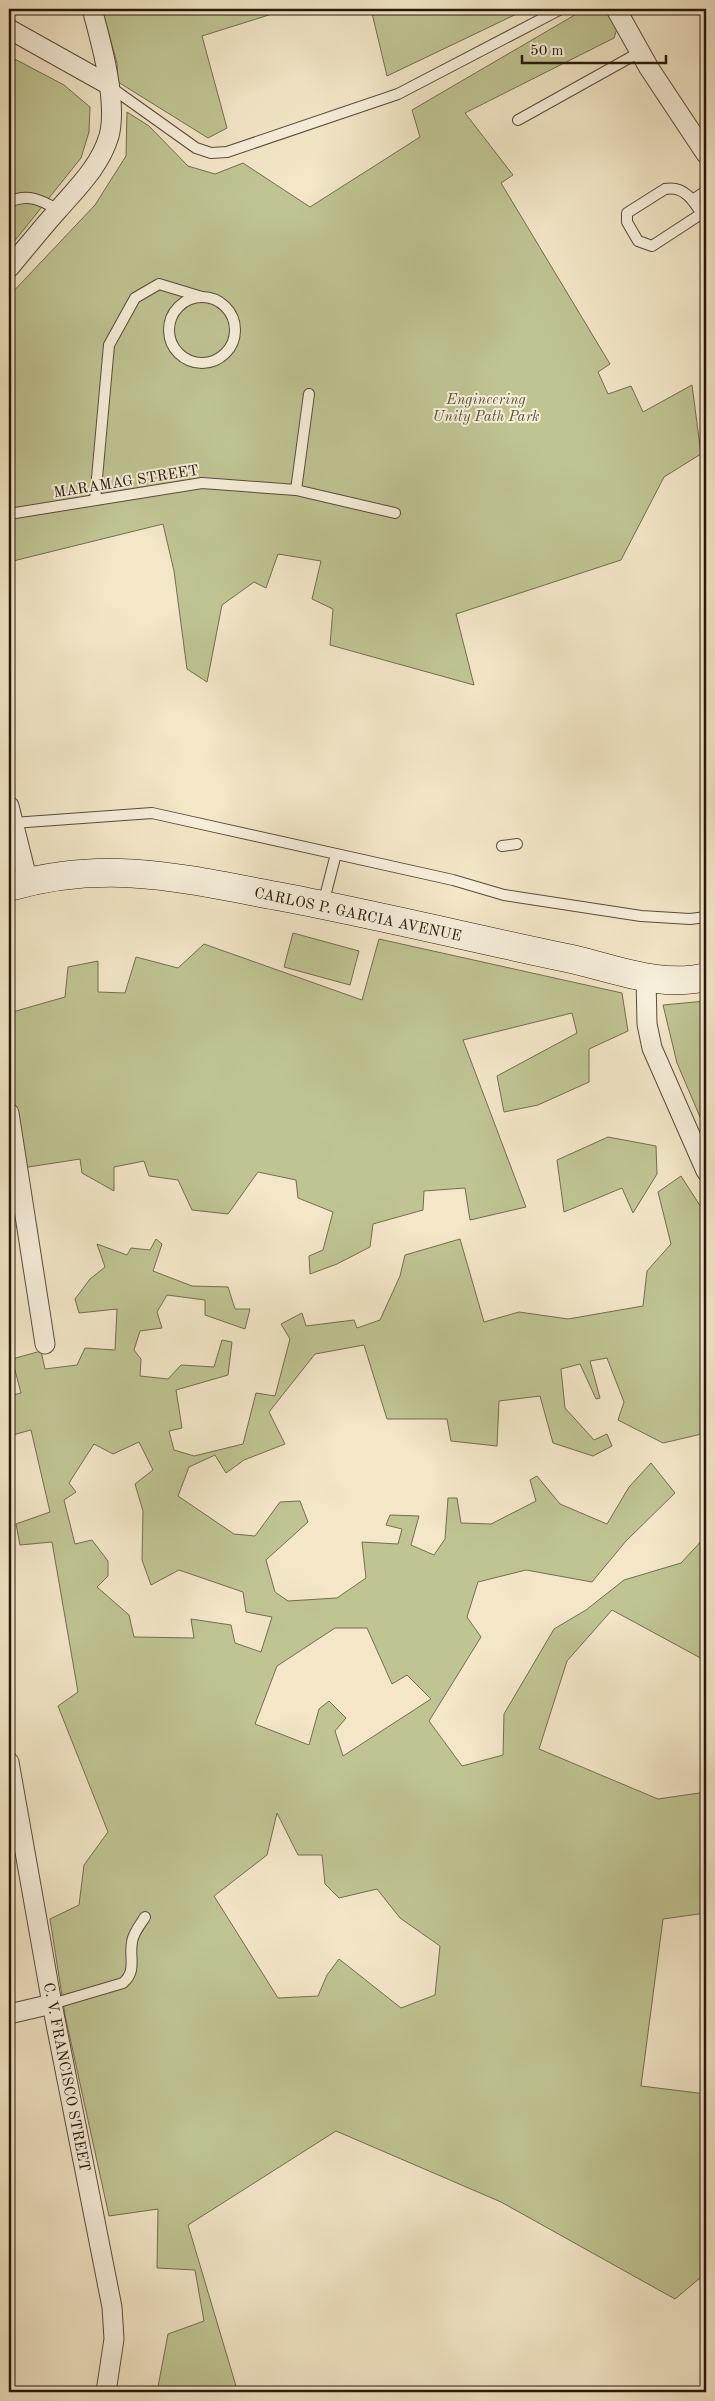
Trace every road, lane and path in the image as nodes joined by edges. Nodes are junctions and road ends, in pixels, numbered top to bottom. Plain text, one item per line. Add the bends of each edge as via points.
1 (92, 9) edge
2 (561, 9) edge
3 (616, 9) edge
4 (9, 28) edge
5 (640, 52) junction
6 (108, 85) junction
7 (518, 120) dead end
8 (705, 150) edge
9 (706, 191) edge
10 (694, 199) junction
11 (9, 202) edge
12 (58, 210) junction
13 (704, 217) edge
14 (9, 268) edge
15 (202, 297) junction
16 (309, 394) dead end
17 (296, 490) junction
18 (95, 500) junction
19 (395, 513) dead end
20 (9, 514) edge
21 (11, 815) edge
22 (517, 844) dead end
23 (502, 846) dead end
24 (336, 854) junction
25 (18, 884) edge
26 (322, 905) junction
27 (706, 917) edge
28 (706, 977) edge
29 (646, 978) junction
30 (9, 1113) edge
31 (706, 1171) edge
32 (46, 1344) dead end
33 (9, 1762) edge
34 (145, 1917) dead end
35 (52, 2004) junction
36 (9, 2014) edge
37 (106, 2392) edge

1 - 6 street
2 - 6 lane via 398,94 226,152 211,153 196,148
3 - 5 street
4 - 6 street
5 - 7 lane
5 - 8 street
6 - 12 street via 109,134 102,155
9 - 10 lane
10 - 13 lane
10 - 13 lane via 682,191 665,189 632,208 627,213 627,222 638,241 652,246
11 - 12 lane via 28,198 43,201
12 - 14 street
15 - 15 lane via 181,305 169,324 172,346 190,361 201,363 212,362 231,348 235,325 223,306 214,299
15 - 18 lane via 159,284 135,298 109,344
16 - 17 lane
17 - 18 lane, MARAMAG STREET via 202,483
17 - 19 lane, MARAMAG STREET
18 - 20 lane, MARAMAG STREET
21 - 24 lane via 152,813
21 - 25 street
22 - 23 lane
24 - 26 lane
24 - 27 lane via 453,880 504,896 641,916
25 - 26 main road, CARLOS P. GARCIA AVENUE via 82,873 122,872 167,876
26 - 29 main road, CARLOS P. GARCIA AVENUE
28 - 29 main road, CARLOS P. GARCIA AVENUE
29 - 31 street via 647,1024 652,1048
30 - 32 street
33 - 35 street, C. V. FRANCISCO STREET
34 - 35 lane via 132,1942 130,1977 122,1983
35 - 36 street
35 - 37 street, C. V. FRANCISCO STREET via 112,2307 114,2340

